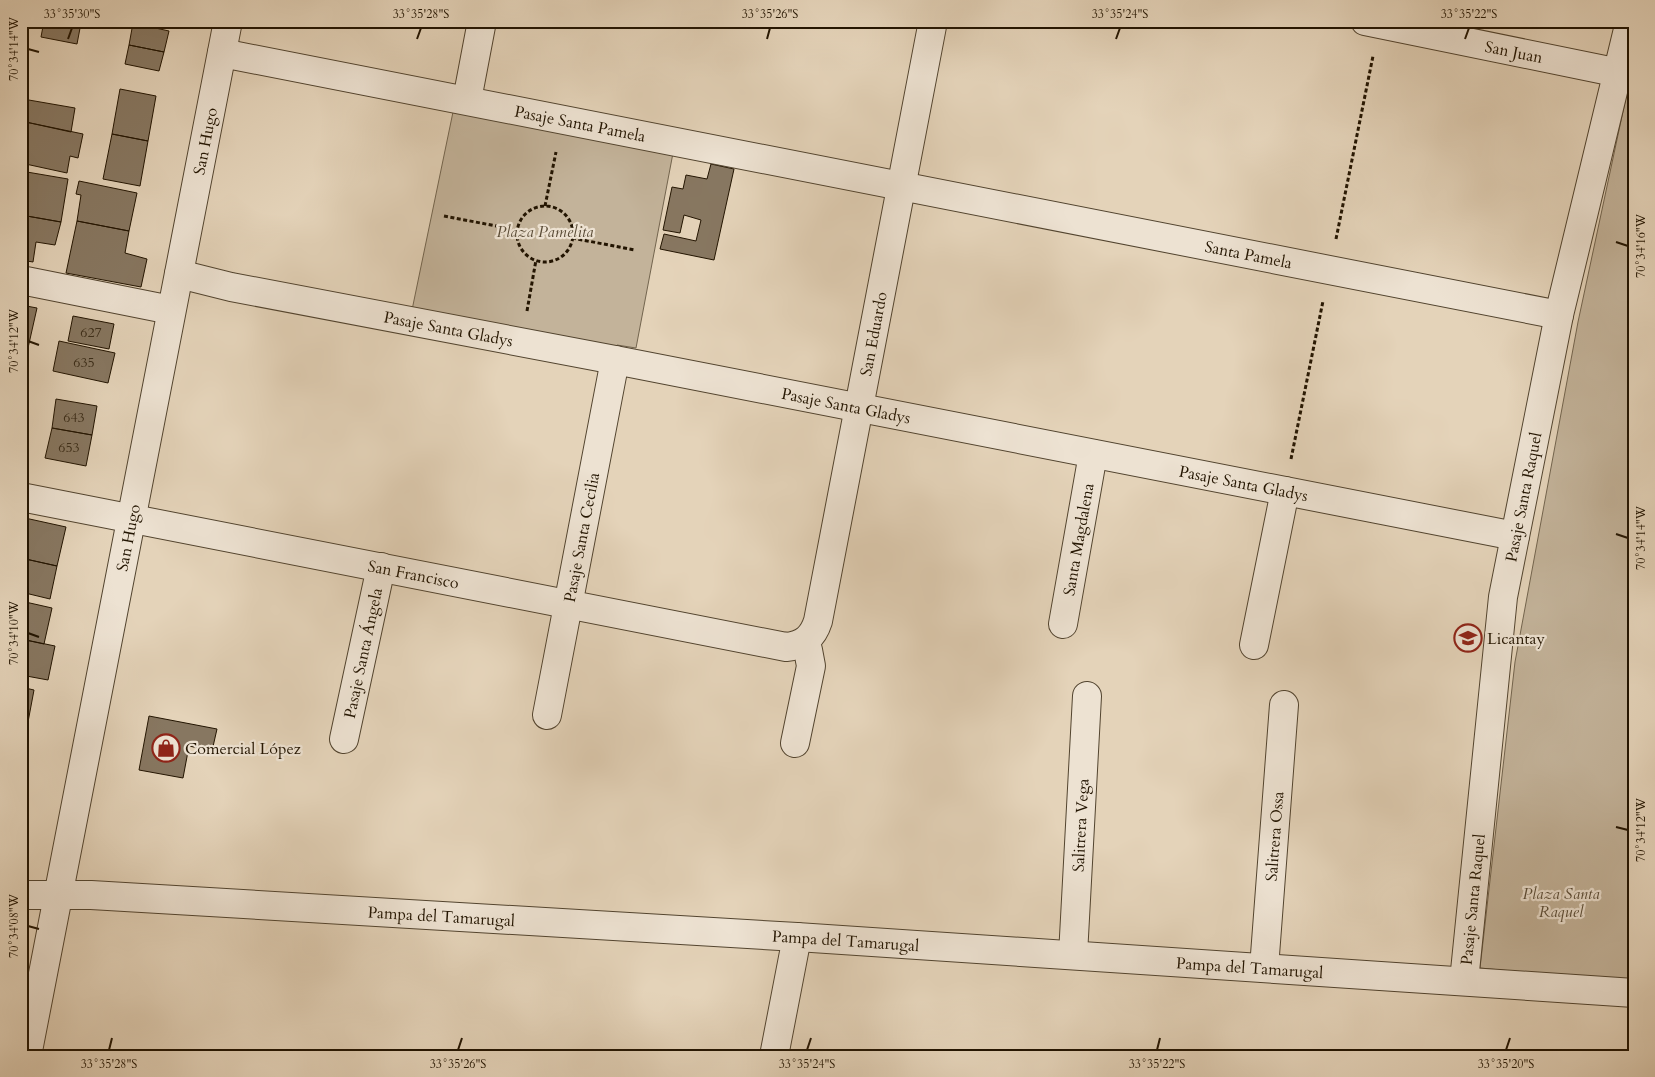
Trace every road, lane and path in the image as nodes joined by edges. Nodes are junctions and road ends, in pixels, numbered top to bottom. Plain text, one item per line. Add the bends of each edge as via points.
1 (228, 21) edge
2 (482, 21) edge
3 (933, 21) edge
4 (1365, 21) edge
5 (1630, 21) edge
6 (222, 53) junction
7 (1626, 75) edge
8 (467, 100) junction
9 (562, 119) junction
10 (902, 186) junction
11 (938, 193) joint
12 (545, 206) junction
13 (444, 216) dead end
14 (517, 230) junction
15 (572, 238) junction
16 (635, 250) dead end
17 (536, 260) junction
18 (179, 274) junction
19 (21, 280) edge
20 (172, 310) junction
21 (1559, 315) junction
22 (521, 341) junction
23 (615, 360) junction
24 (859, 408) junction
25 (1093, 454) junction
26 (1285, 491) junction
27 (21, 497) edge
28 (130, 518) junction
29 (1515, 536) junction
30 (381, 567) junction
31 (568, 604) junction
32 (1063, 624) dead end
33 (804, 642) junction
34 (1254, 645) dead end
35 (1087, 696) dead end
36 (1284, 705) dead end
37 (548, 715) dead end
38 (344, 739) dead end
39 (795, 743) dead end
40 (58, 894) junction
41 (21, 895) edge
42 (796, 937) junction
43 (1072, 955) junction
44 (1264, 968) junction
45 (1464, 981) junction
46 (1634, 993) edge
47 (27, 1056) edge
48 (774, 1056) edge

1 - 6 street, San Hugo
2 - 8 street
3 - 10 street, San Eduardo
4 - 7 street, San Juan
5 - 7 street, Pasaje Santa Raquel
6 - 8 street, Pasaje Santa Pamela
6 - 18 street, San Hugo
7 - 21 street, Pasaje Santa Raquel
8 - 9 street, Pasaje Santa Pamela
9 - 10 street, Pasaje Santa Pamela
9 - 12 path
10 - 11 street, Pasaje Santa Pamela
10 - 24 street, San Eduardo
11 - 21 street, Santa Pamela
12 - 14 path via 528,211
12 - 15 path via 562,211 568,218
13 - 14 path
14 - 17 path via 518,244
15 - 16 path
15 - 17 path via 566,252 558,258 549,262
17 - 22 path
18 - 20 street, San Hugo
18 - 22 street, Pasaje Santa Gladys via 231,287
19 - 20 street
20 - 28 street, San Hugo
21 - 29 street, Pasaje Santa Raquel
22 - 23 street, Pasaje Santa Gladys
23 - 24 street, Pasaje Santa Gladys
23 - 31 street, Pasaje Santa Cecilia
24 - 25 street, Pasaje Santa Gladys
24 - 33 street, San Eduardo via 818,620
25 - 26 street, Pasaje Santa Gladys
25 - 32 street, Santa Magdalena
26 - 29 street, Pasaje Santa Gladys
26 - 34 street
27 - 28 street, San Francisco
28 - 30 street, San Francisco
28 - 40 street, San Hugo
29 - 45 street, Pasaje Santa Raquel via 1503,598
30 - 31 street, San Francisco
30 - 38 street, Pasaje Santa Ángela
31 - 33 street, San Francisco via 786,647
31 - 37 street, Pasaje Santa Cecilia
33 - 39 street via 811,666
35 - 43 street, Salitrera Vega
36 - 44 street, Salitrera Ossa
40 - 41 street, Pampa del Tamarugal
40 - 42 street, Pampa del Tamarugal
40 - 47 street, San Hugo
42 - 43 street, Pampa del Tamarugal
42 - 48 street
43 - 44 street, Pampa del Tamarugal
44 - 45 street, Pampa del Tamarugal
45 - 46 street, Pampa del Tamarugal

